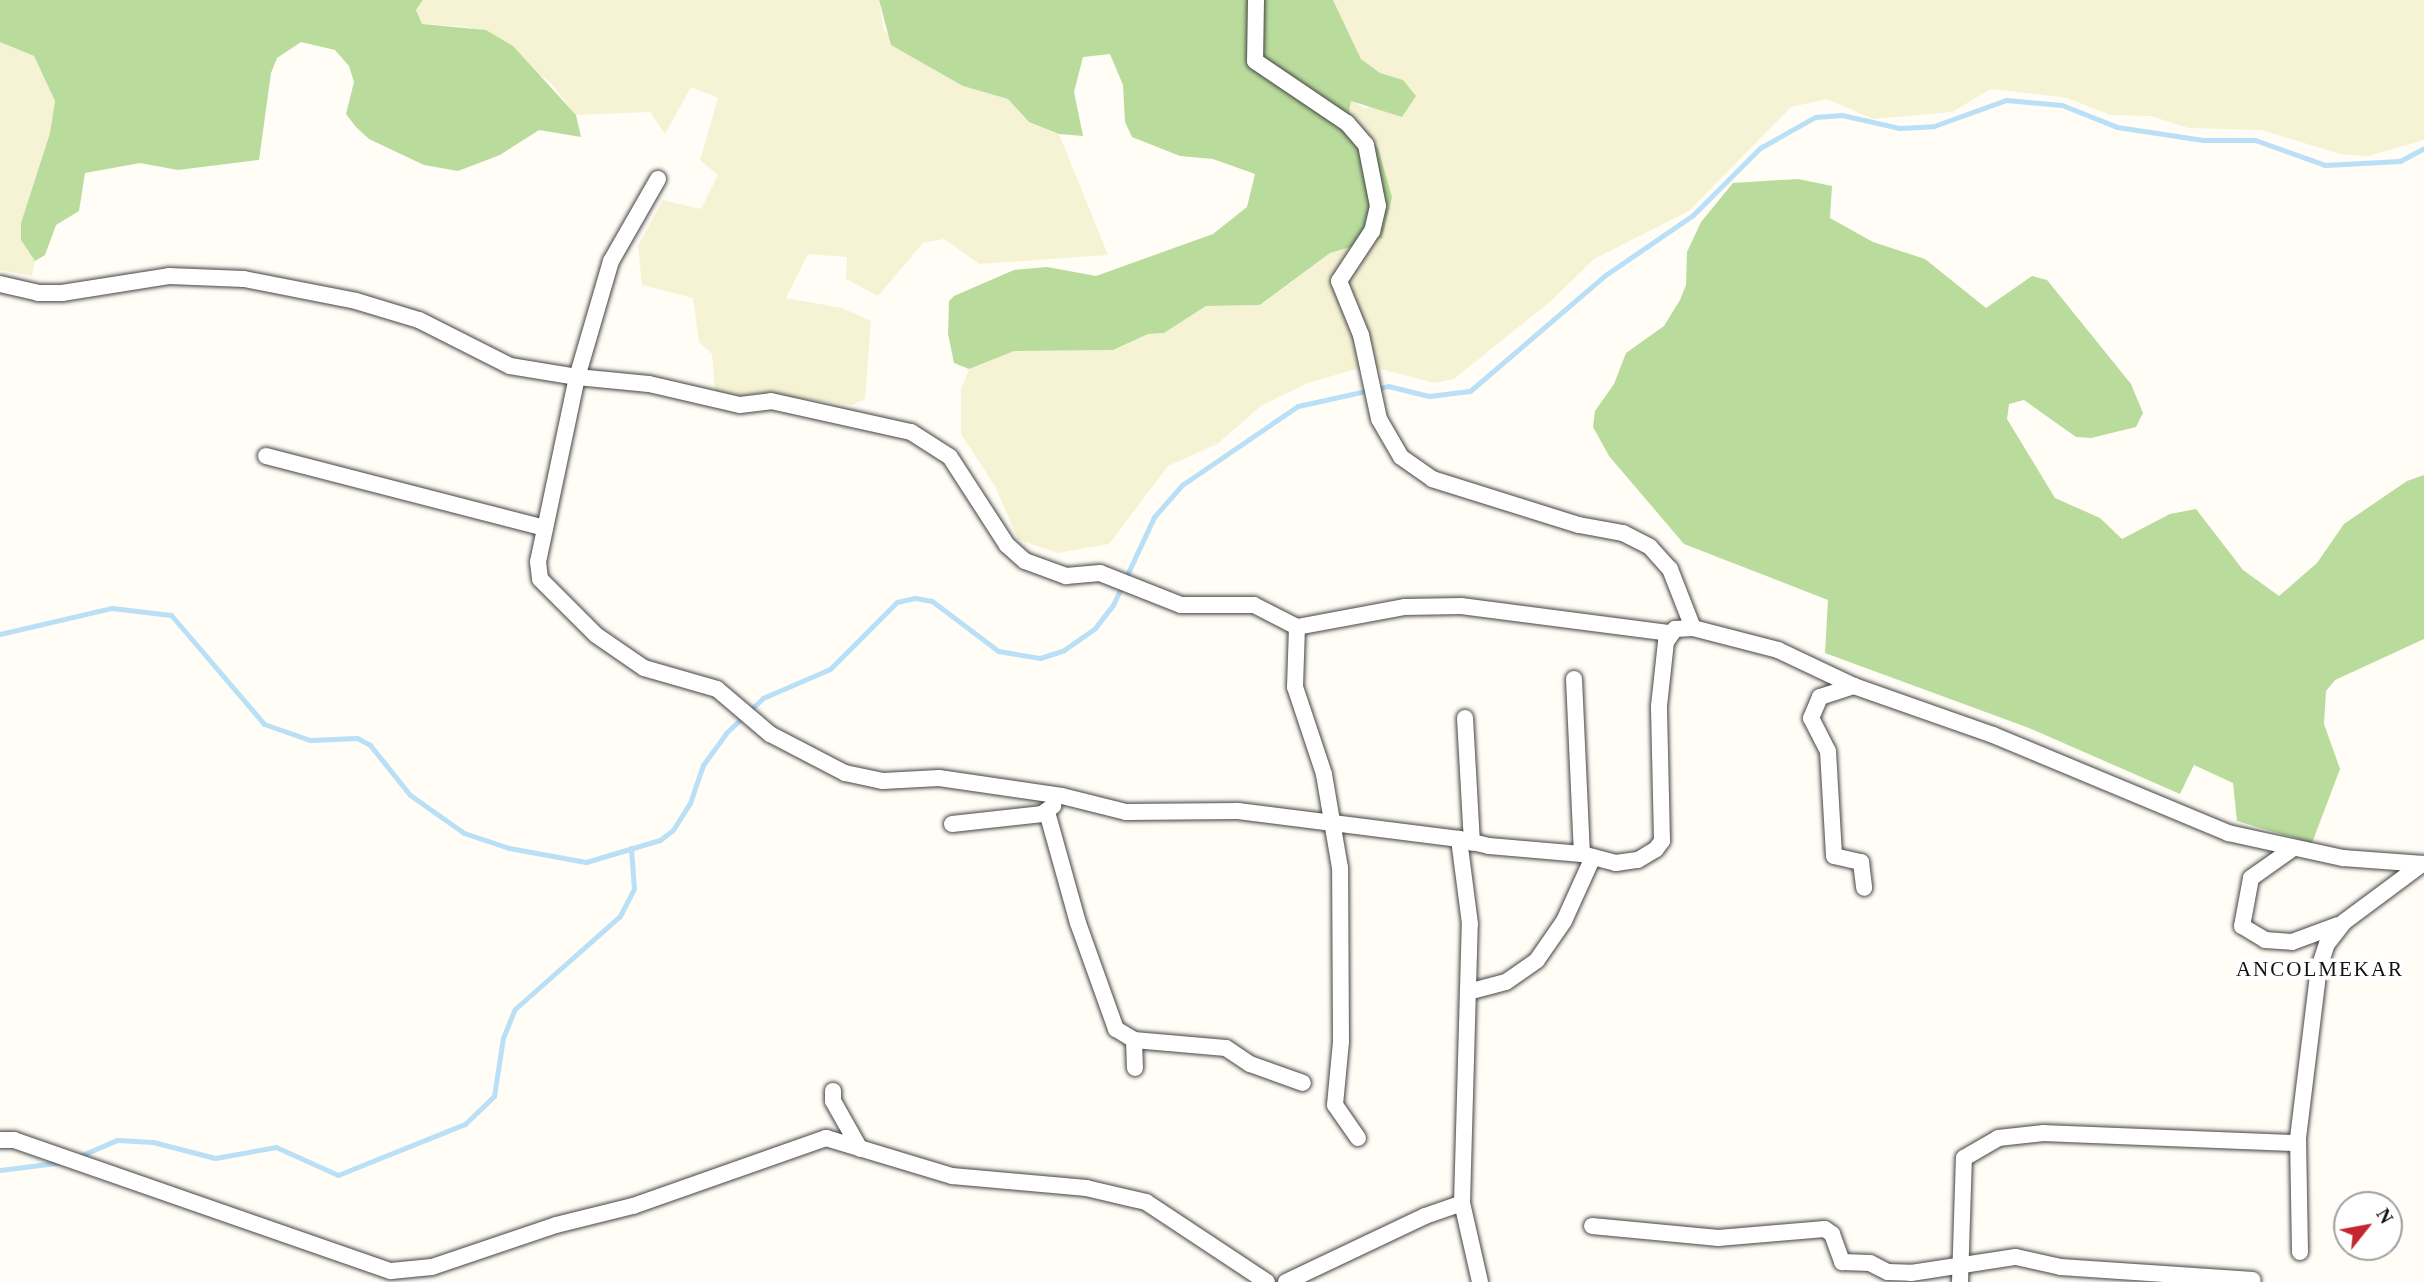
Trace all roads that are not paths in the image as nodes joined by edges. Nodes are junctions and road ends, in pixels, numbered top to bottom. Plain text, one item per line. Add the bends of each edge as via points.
1 (1256, 0) edge
2 (659, 179) dead end
3 (0, 284) edge
4 (578, 377) junction
5 (266, 456) dead end
6 (545, 528) junction
7 (1297, 627) junction
8 (1693, 628) junction
9 (1670, 633) junction
10 (1574, 679) dead end
11 (1854, 686) junction
12 (1465, 718) dead end
13 (1062, 796) junction
14 (1047, 812) junction
15 (1333, 823) junction
16 (952, 824) dead end
17 (1465, 841) junction
18 (2292, 849) junction
19 (1587, 855) junction
20 (2423, 864) edge
21 (1864, 888) dead end
22 (2344, 922) junction
23 (1468, 992) junction
24 (1134, 1040) junction
25 (1135, 1068) dead end
26 (1303, 1083) dead end
27 (833, 1091) dead end
28 (1358, 1138) dead end
29 (0, 1140) edge
30 (2297, 1143) junction
31 (860, 1149) junction
32 (1462, 1203) junction
33 (1592, 1226) dead end
34 (2300, 1252) dead end
35 (1963, 1264) junction
36 (2253, 1280) dead end
37 (1267, 1282) edge
38 (1286, 1282) edge
39 (1480, 1282) edge
40 (1960, 1282) edge

1 - 8 street via 1255,61 1346,123 1366,145 1376,174 1378,206 1372,231 1339,281 1361,335 1379,419 1401,457 1432,479 1578,525 1623,533 1650,547 1670,569
2 - 4 street via 611,261
3 - 4 street via 62,293 169,276 244,279 419,320 510,366
4 - 6 street
4 - 7 street via 649,384 740,405 771,401 911,432 950,457 1007,545 1025,561 1066,576 1100,573 1181,605 1254,605
5 - 6 street
6 - 13 street via 538,562 540,579 596,635 644,668 717,689 752,721 845,773 883,781 939,778
7 - 9 street via 1405,607 1461,606
7 - 15 street via 1295,687 1324,774
8 - 9 street
8 - 11 street via 1778,650
9 - 19 street via 1659,706 1662,841 1638,860 1616,863
10 - 19 street
11 - 18 street via 1993,735 2228,833
11 - 21 street via 1820,697 1811,718 1828,751 1834,856 1861,862
12 - 17 street
13 - 14 street
13 - 15 street via 1126,812 1238,811
14 - 16 street
14 - 24 street via 1078,923 1104,987 1106,1009 1116,1029
15 - 17 street
15 - 28 street via 1340,868 1342,970 1335,1105
17 - 19 street
17 - 23 street
18 - 20 street
18 - 22 street via 2251,878 2242,926 2265,940 2292,942
19 - 23 street via 1564,921 1537,960 1506,982
20 - 22 street
22 - 30 street via 2327,944 2319,968
23 - 32 street
24 - 25 street
24 - 26 street via 1226,1048 1250,1064
27 - 31 street via 833,1101
29 - 31 street via 15,1140 391,1271 432,1268 556,1225 633,1206 814,1139 826,1138
30 - 34 street
30 - 35 street via 2044,1133 1998,1138 1964,1158
31 - 37 street via 952,1176 1124,1195 1167,1212
32 - 38 street
32 - 39 street
33 - 35 street via 1718,1238 1825,1229 1846,1264 1861,1262 1888,1272 1911,1273
35 - 36 street via 2017,1257 2061,1266
35 - 40 street

